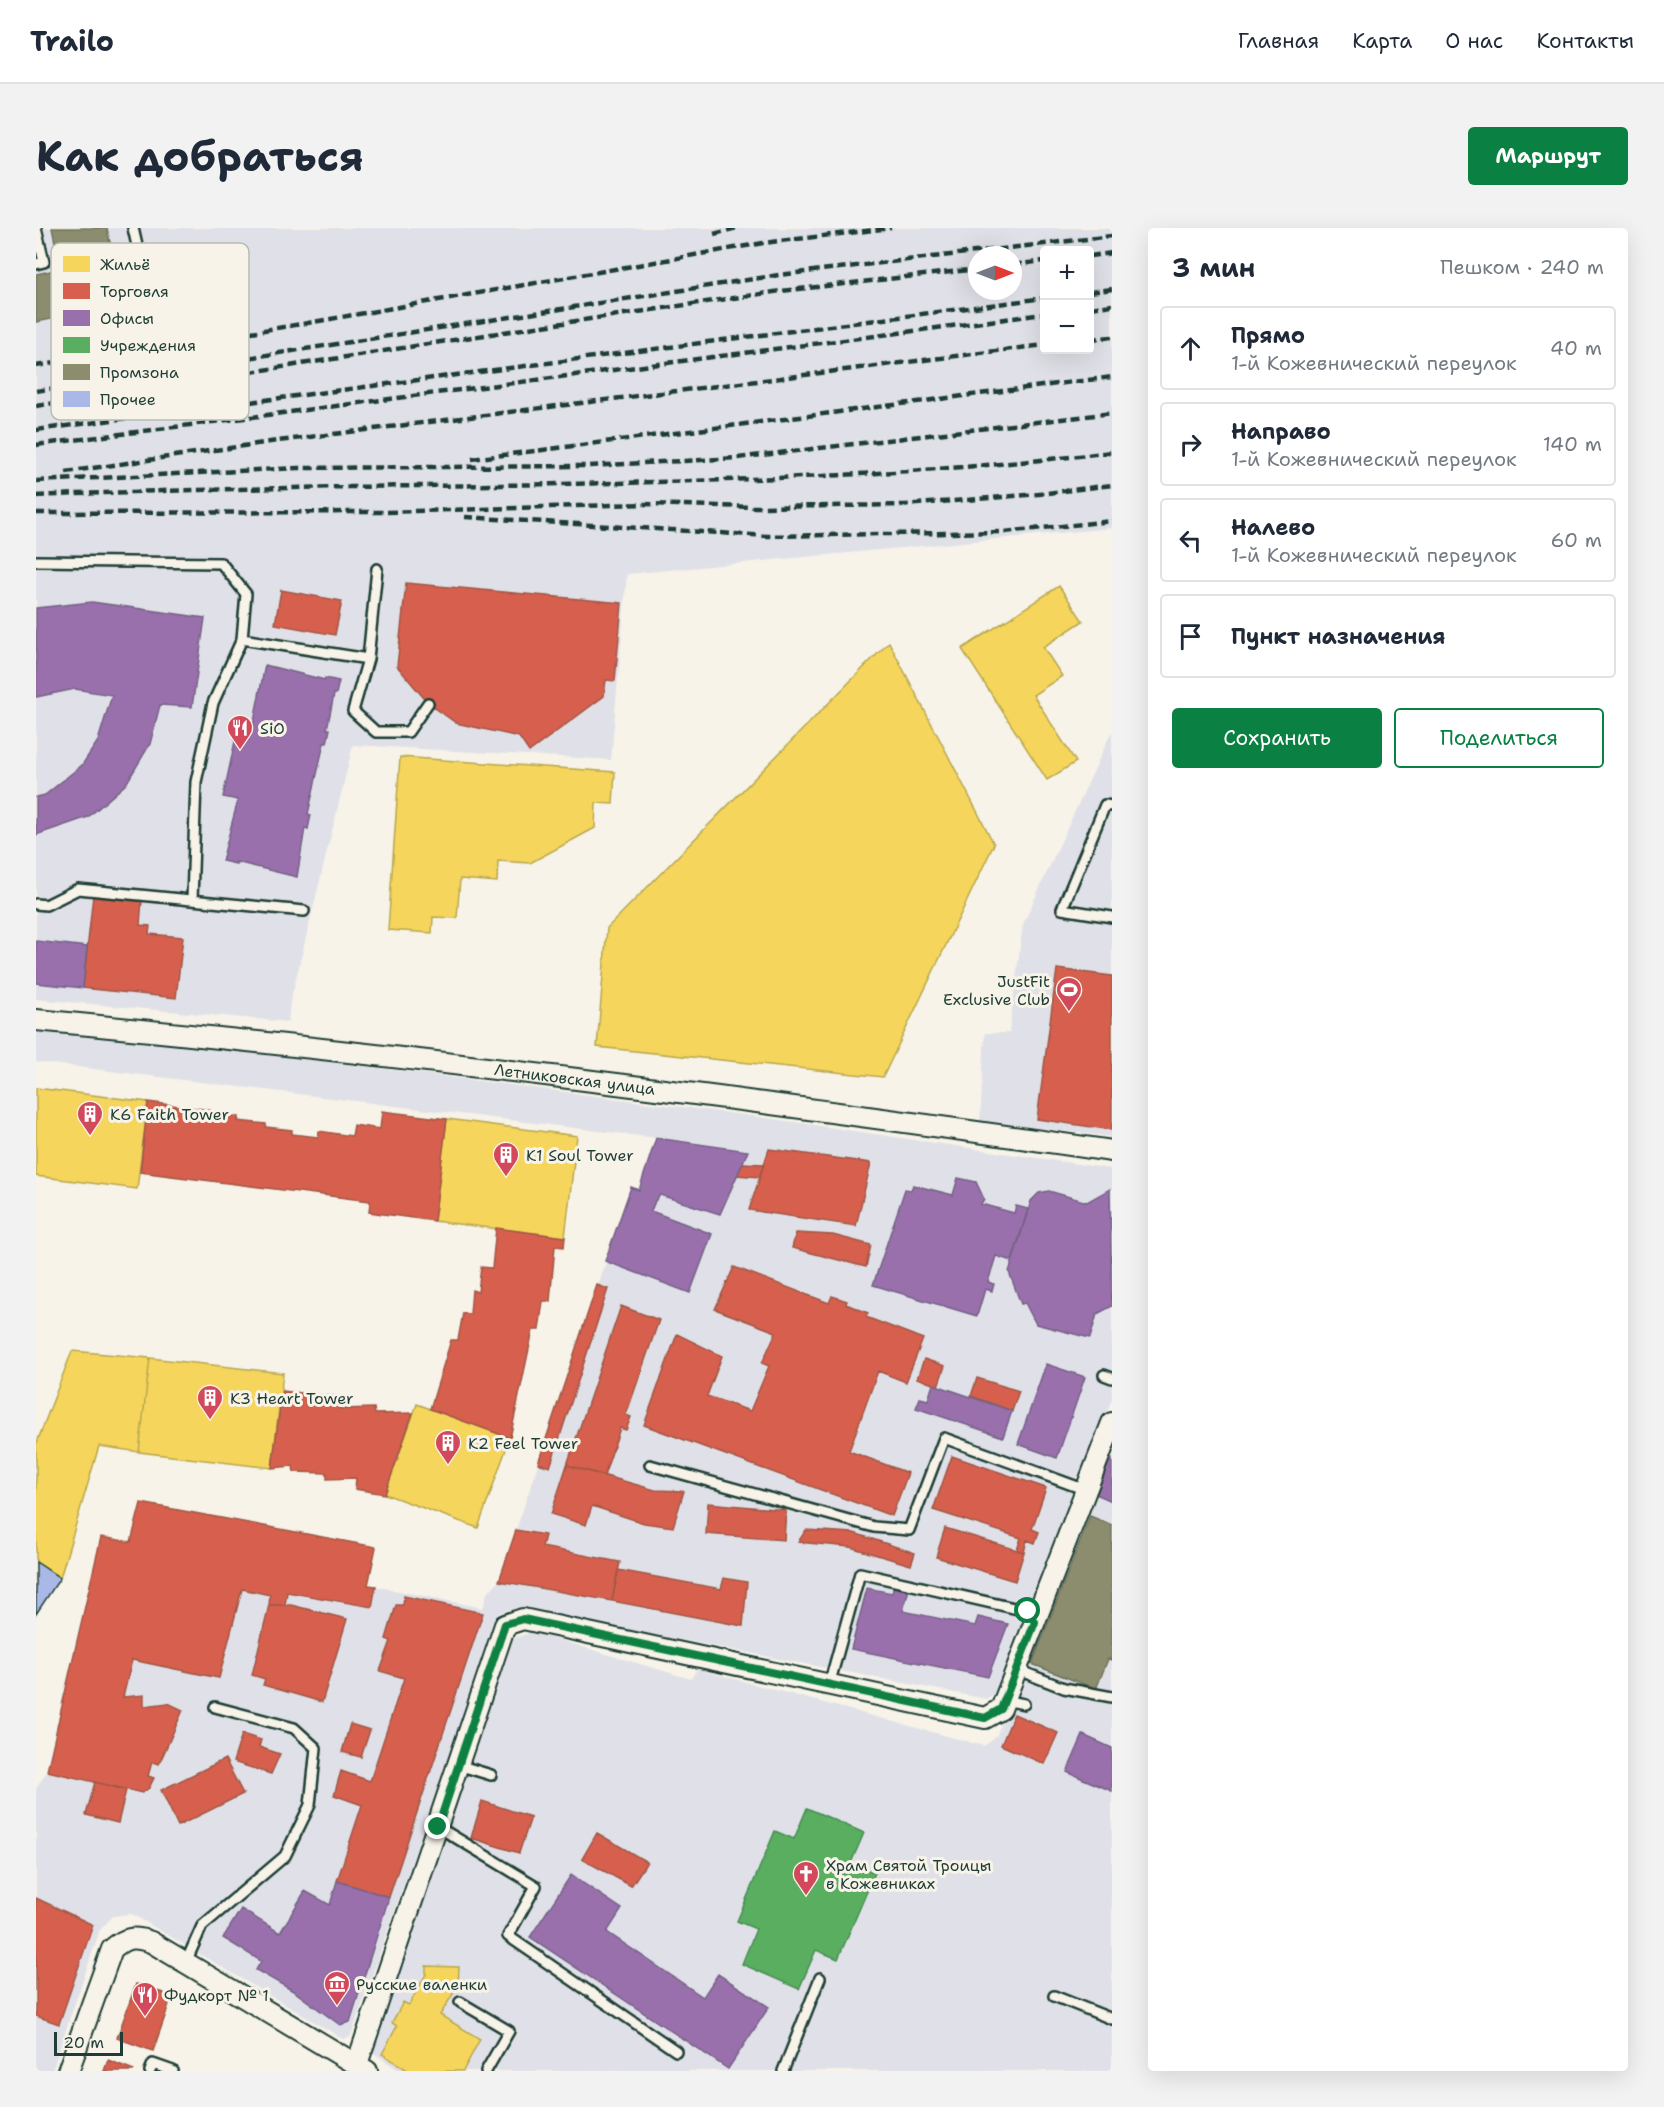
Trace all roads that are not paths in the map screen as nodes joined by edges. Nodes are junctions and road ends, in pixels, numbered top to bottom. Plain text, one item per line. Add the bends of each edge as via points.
1 (36, 228) edge
2 (134, 228) edge
3 (137, 243) edge
4 (36, 264) edge
5 (36, 561) edge
6 (377, 569) dead end
7 (242, 639) junction
8 (368, 659) junction
9 (428, 703) dead end
10 (1112, 806) edge
11 (192, 900) junction
12 (36, 904) edge
13 (304, 911) dead end
14 (1112, 917) edge
15 (36, 1020) edge
16 (1112, 1151) edge
17 (1112, 1423) edge
18 (650, 1465) dead end
19 (1086, 1490) junction
20 (1035, 1622) junction
21 (1018, 1670) junction
22 (830, 1685) junction
23 (1112, 1697) edge
24 (1005, 1700) junction
25 (1024, 1704) dead end
26 (215, 1707) dead end
27 (458, 1766) junction
28 (491, 1775) dead end
29 (438, 1827) junction
30 (186, 1962) junction
31 (820, 1978) dead end
32 (1054, 1996) dead end
33 (460, 2002) dead end
34 (1112, 2019) edge
35 (676, 2050) dead end
36 (362, 2068) edge
37 (68, 2071) edge
38 (150, 2071) edge
39 (173, 2071) edge
40 (486, 2071) edge
41 (783, 2071) edge

1 - 4 lane via 44,262
2 - 3 lane
5 - 7 lane via 221,563 246,594
6 - 8 lane
7 - 8 lane
7 - 11 lane via 213,703 196,782
8 - 9 lane via 353,711 376,732 408,732
10 - 14 lane via 1105,805 1062,909
11 - 12 lane via 78,889 46,905
11 - 13 lane
15 - 16 street, Летниковская улица via 463,1065
17 - 19 street
18 - 19 lane via 874,1527 909,1530 944,1438
19 - 20 street
20 - 21 street
20 - 22 lane via 1028,1611 860,1573
21 - 23 lane via 1064,1689
21 - 24 street
22 - 24 street via 985,1718 1001,1709
22 - 27 street via 523,1619 513,1621 505,1624
24 - 25 lane
26 - 30 lane via 294,1728 316,1748 310,1805 285,1856 202,1926
27 - 28 lane
27 - 29 street
29 - 35 lane via 536,1886 508,1936
29 - 36 street
30 - 36 street
30 - 37 street via 135,1937 126,1938 112,1949
31 - 41 lane
32 - 34 lane
33 - 40 lane via 509,2031
38 - 39 lane via 153,2064

